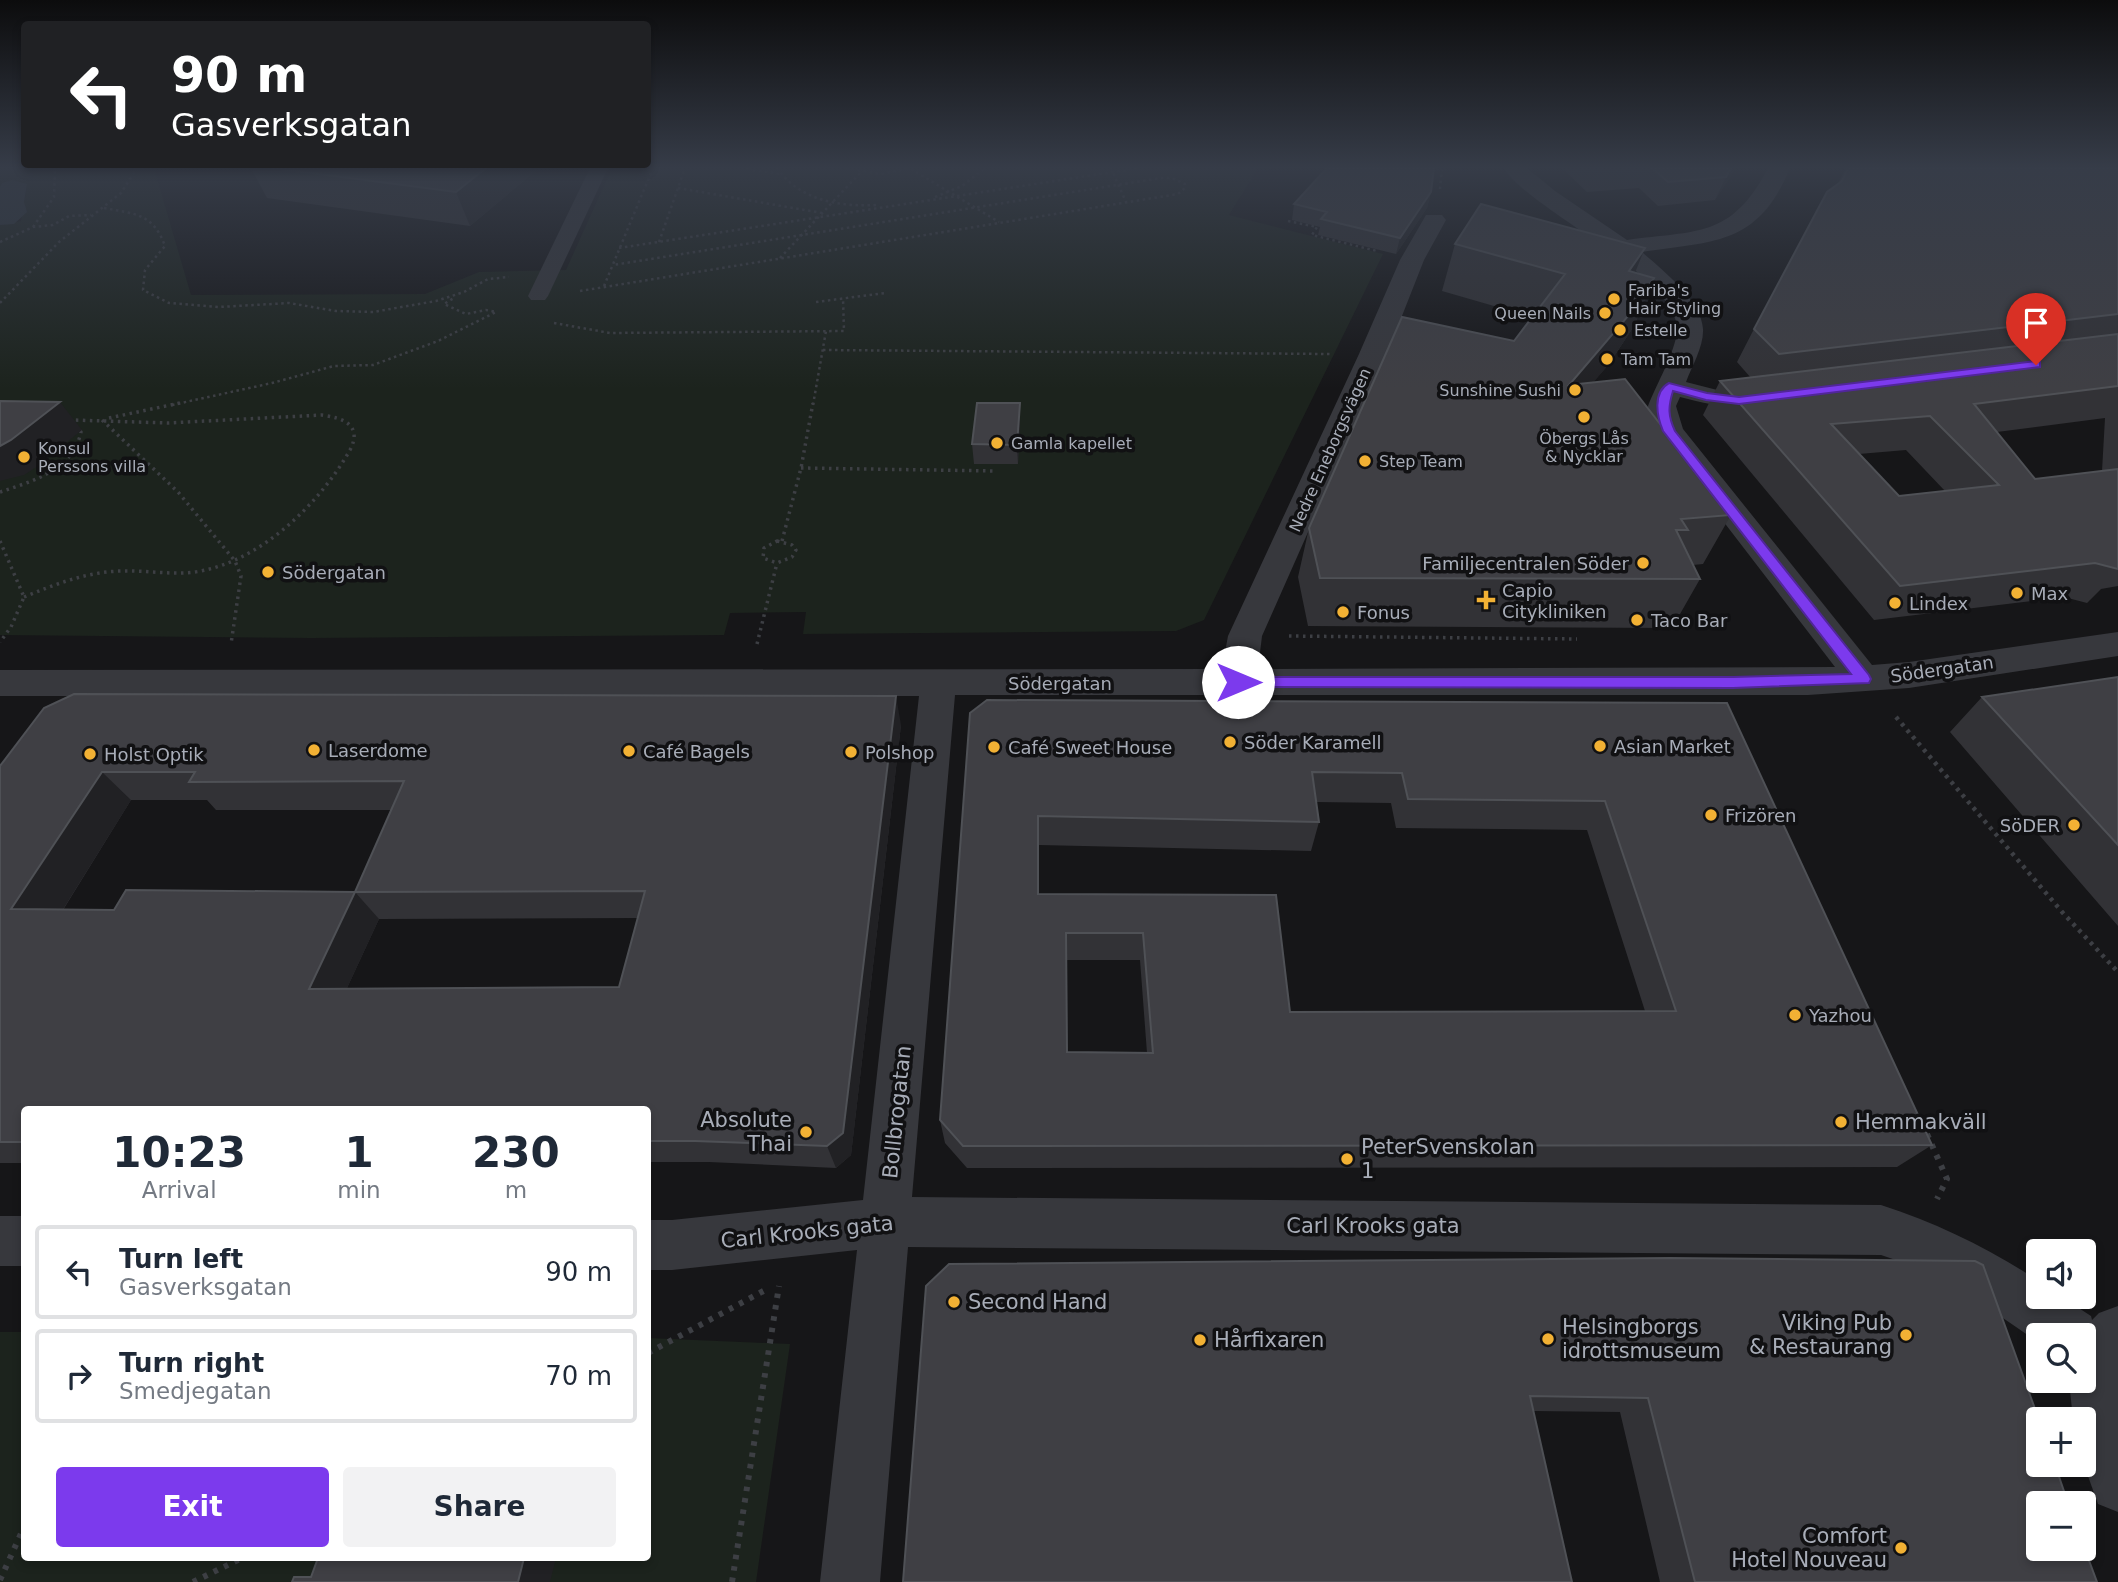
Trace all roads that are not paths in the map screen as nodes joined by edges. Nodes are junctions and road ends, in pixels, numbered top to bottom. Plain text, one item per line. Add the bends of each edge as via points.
1 (564, 242) edge
2 (1422, 242) edge
3 (1613, 242) edge
4 (1663, 242) edge
5 (1622, 248) junction
6 (538, 296) dead end
7 (1669, 386) junction
8 (1792, 394) edge
9 (2118, 644) edge
10 (1864, 679) junction
11 (1238, 682) junction
12 (0, 683) edge
13 (68, 683) junction
14 (938, 683) junction
15 (42, 718) edge
16 (886, 1222) junction
17 (0, 1241) edge
18 (21, 1241) edge
19 (651, 1245) edge
20 (2063, 1323) edge
21 (2096, 1391) edge
22 (2118, 1484) edge
23 (850, 1582) edge

1 - 6 lane
2 - 11 street, Nedre Eneborgsvägen via 1245,636
3 - 5 street
4 - 5 street
5 - 7 street via 1683,307 1687,317 1690,330
7 - 8 street via 1725,400
7 - 10 street via 1662,406 1670,431
9 - 10 street, Södergatan
10 - 11 street, Södergatan
11 - 14 street, Södergatan
12 - 13 street, Södergatan
13 - 14 street, Södergatan
13 - 15 street
14 - 16 street, Bollbrogatan
16 - 19 street, Carl Krooks gata
16 - 20 street, Carl Krooks gata via 1881,1230 1959,1260
16 - 23 street, Bollbrogatan
17 - 18 street
21 - 22 street

